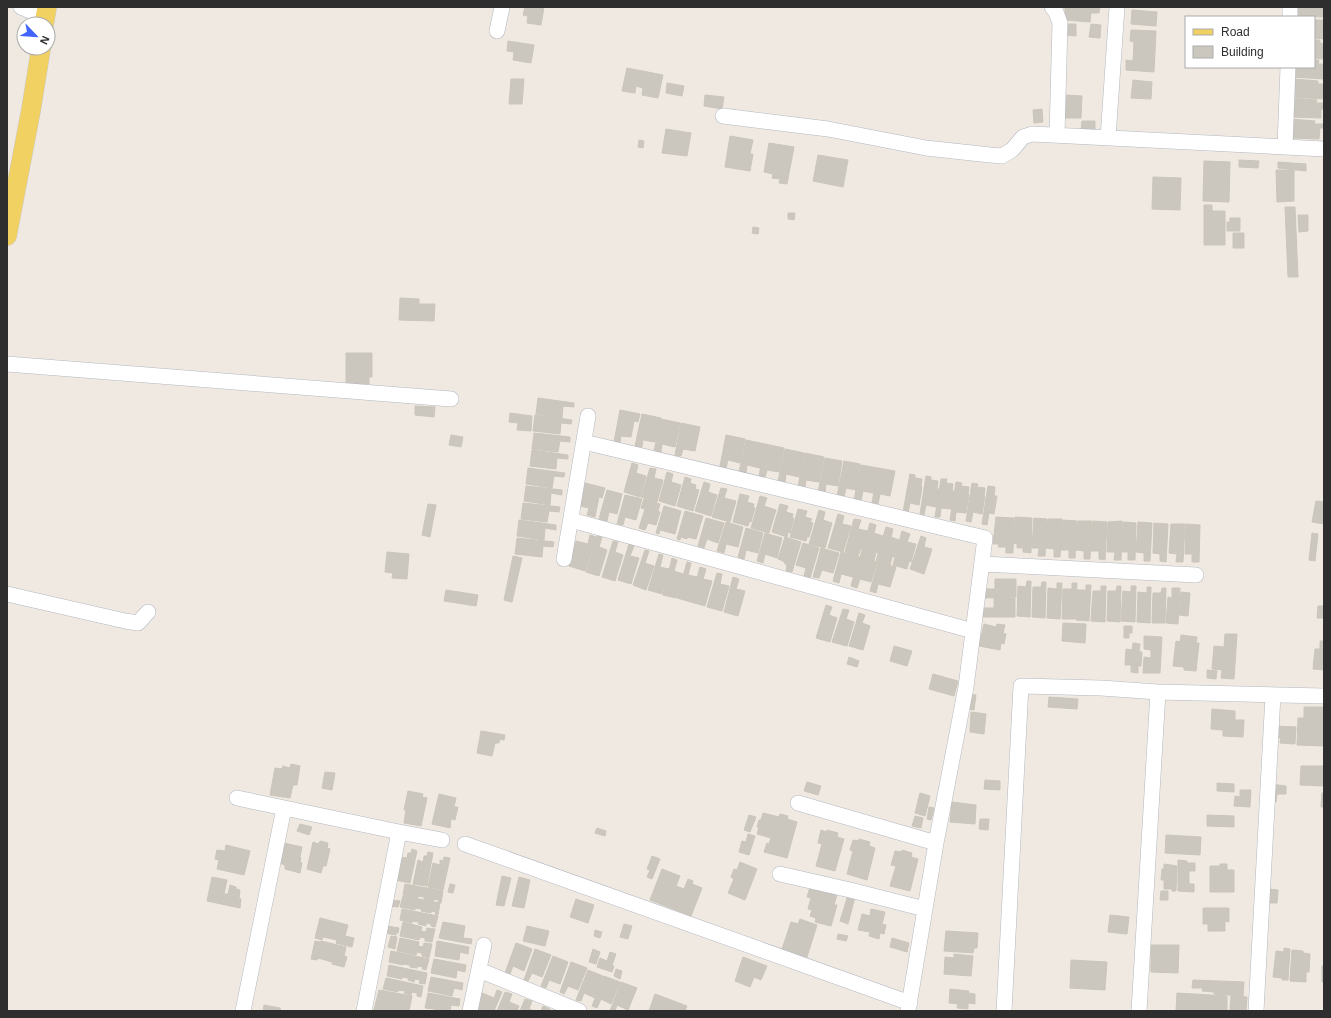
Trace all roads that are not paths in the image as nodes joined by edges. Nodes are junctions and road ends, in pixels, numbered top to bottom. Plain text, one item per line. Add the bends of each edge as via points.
1 (21, 7) edge
2 (502, 7) edge
3 (1052, 7) edge
4 (1117, 7) edge
5 (46, 16) edge
6 (497, 31) dead end
7 (40, 56) edge
8 (1288, 68) edge
9 (723, 116) dead end
10 (1057, 135) junction
11 (1108, 138) junction
12 (1285, 147) junction
13 (1324, 150) edge
14 (7, 236) edge
15 (7, 364) edge
16 (451, 399) dead end
17 (588, 416) dead end
18 (584, 442) junction
19 (571, 520) junction
20 (564, 558) dead end
21 (982, 564) junction
22 (1196, 575) dead end
23 (7, 594) edge
24 (148, 612) dead end
25 (973, 631) junction
26 (1158, 692) junction
27 (1273, 695) junction
28 (1324, 696) edge
29 (237, 798) dead end
30 (798, 803) dead end
31 (284, 808) junction
32 (399, 832) junction
33 (442, 840) dead end
34 (936, 843) junction
35 (465, 844) dead end
36 (780, 874) dead end
37 (925, 909) junction
38 (484, 945) dead end
39 (479, 970) junction
40 (909, 1007) edge
41 (243, 1011) edge
42 (364, 1011) edge
43 (470, 1011) edge
44 (579, 1011) edge
45 (1004, 1011) edge
46 (1139, 1011) edge
47 (1256, 1011) edge

1 - 5 street
2 - 6 street
3 - 10 street via 1060,23
4 - 11 street
7 - 14 main road
8 - 12 street
9 - 10 street via 828,129 926,148 1002,156 1012,150 1023,137 1032,134
10 - 11 street
11 - 12 street
12 - 13 street
15 - 16 street
17 - 18 street
18 - 19 street
18 - 21 street via 985,538
19 - 20 street
19 - 25 street
21 - 22 street
21 - 25 street
23 - 24 street via 138,623
25 - 34 street via 966,687
26 - 27 street
26 - 45 street via 1021,686
26 - 46 street
27 - 28 street
27 - 47 street
29 - 31 street
30 - 34 street
31 - 32 street
31 - 41 street
32 - 33 street
32 - 42 street
34 - 37 street
35 - 40 street
36 - 37 street
37 - 40 street
38 - 39 street
39 - 43 street
39 - 44 street

